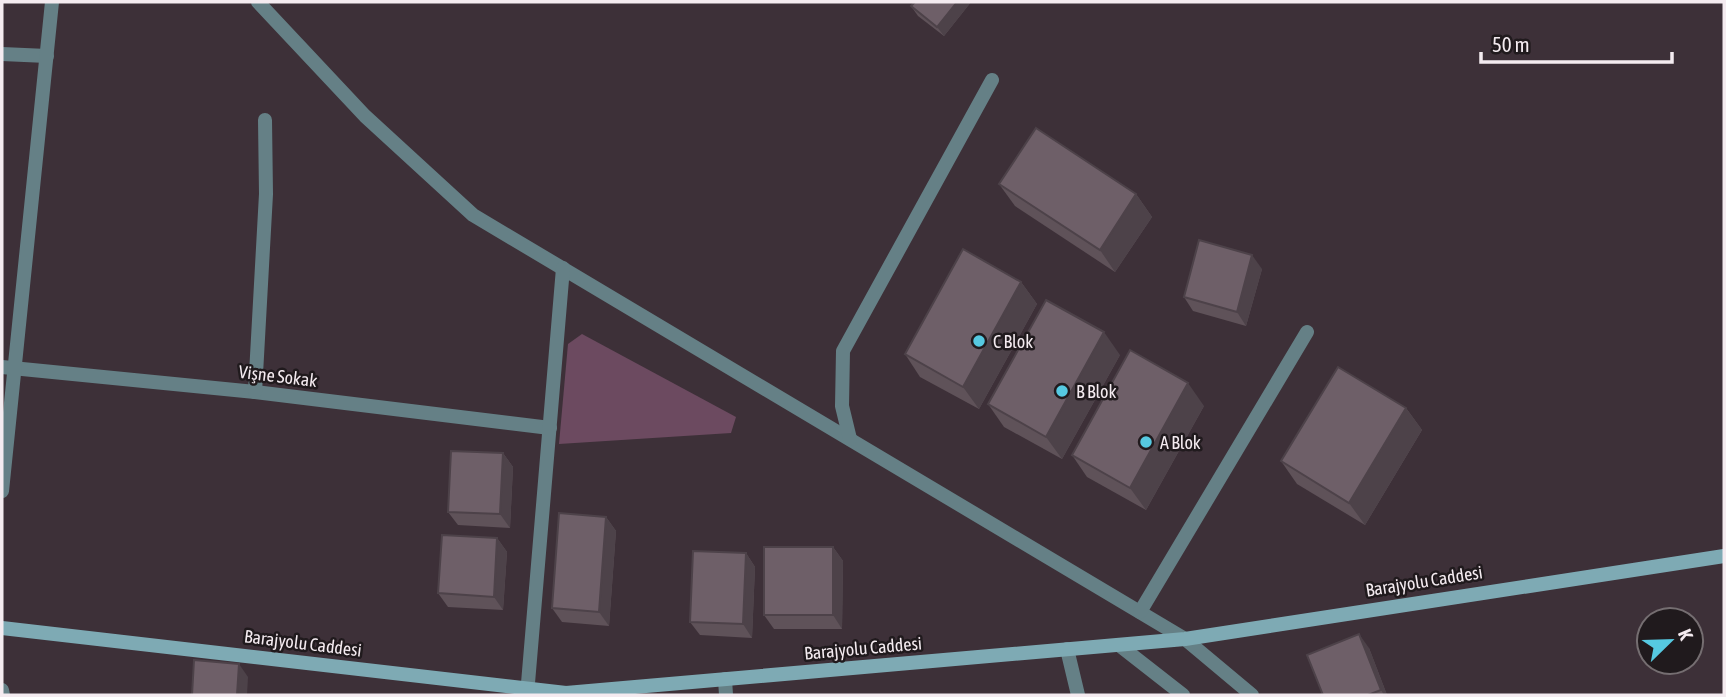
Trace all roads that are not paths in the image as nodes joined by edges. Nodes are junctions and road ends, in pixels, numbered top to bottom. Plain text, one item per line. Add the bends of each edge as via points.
1 (52, 2) edge
2 (258, 2) edge
3 (2, 54) edge
4 (47, 56) junction
5 (992, 80) dead end
6 (265, 120) dead end
7 (564, 268) junction
8 (1307, 332) dead end
9 (8, 367) edge
10 (254, 392) junction
11 (550, 428) junction
12 (850, 439) junction
13 (2, 491) edge
14 (1724, 556) edge
15 (1140, 612) junction
16 (2, 628) edge
17 (1185, 639) junction
18 (1119, 645) junction
19 (1067, 649) junction
20 (725, 679) junction
21 (2, 690) edge
22 (527, 692) edge
23 (3, 695) edge
24 (726, 695) edge
25 (1079, 695) edge
26 (1182, 695) edge
27 (1252, 695) edge

1 - 4 street
2 - 7 street via 365,116 473,215
3 - 4 street
4 - 9 street
5 - 12 street via 843,351 842,405
6 - 10 street via 266,194
7 - 11 street
7 - 12 street
8 - 15 street
9 - 10 street, Vişne Sokak
9 - 13 street
10 - 11 street, Vişne Sokak
11 - 22 street
12 - 15 street
14 - 17 street, Barajyolu Caddesi
15 - 17 street
16 - 22 street, Barajyolu Caddesi
17 - 18 street, Barajyolu Caddesi
17 - 27 street
18 - 19 street, Barajyolu Caddesi
18 - 26 street
19 - 20 street, Barajyolu Caddesi
19 - 25 street
20 - 22 street, Barajyolu Caddesi via 566,693
20 - 24 street
21 - 23 street

